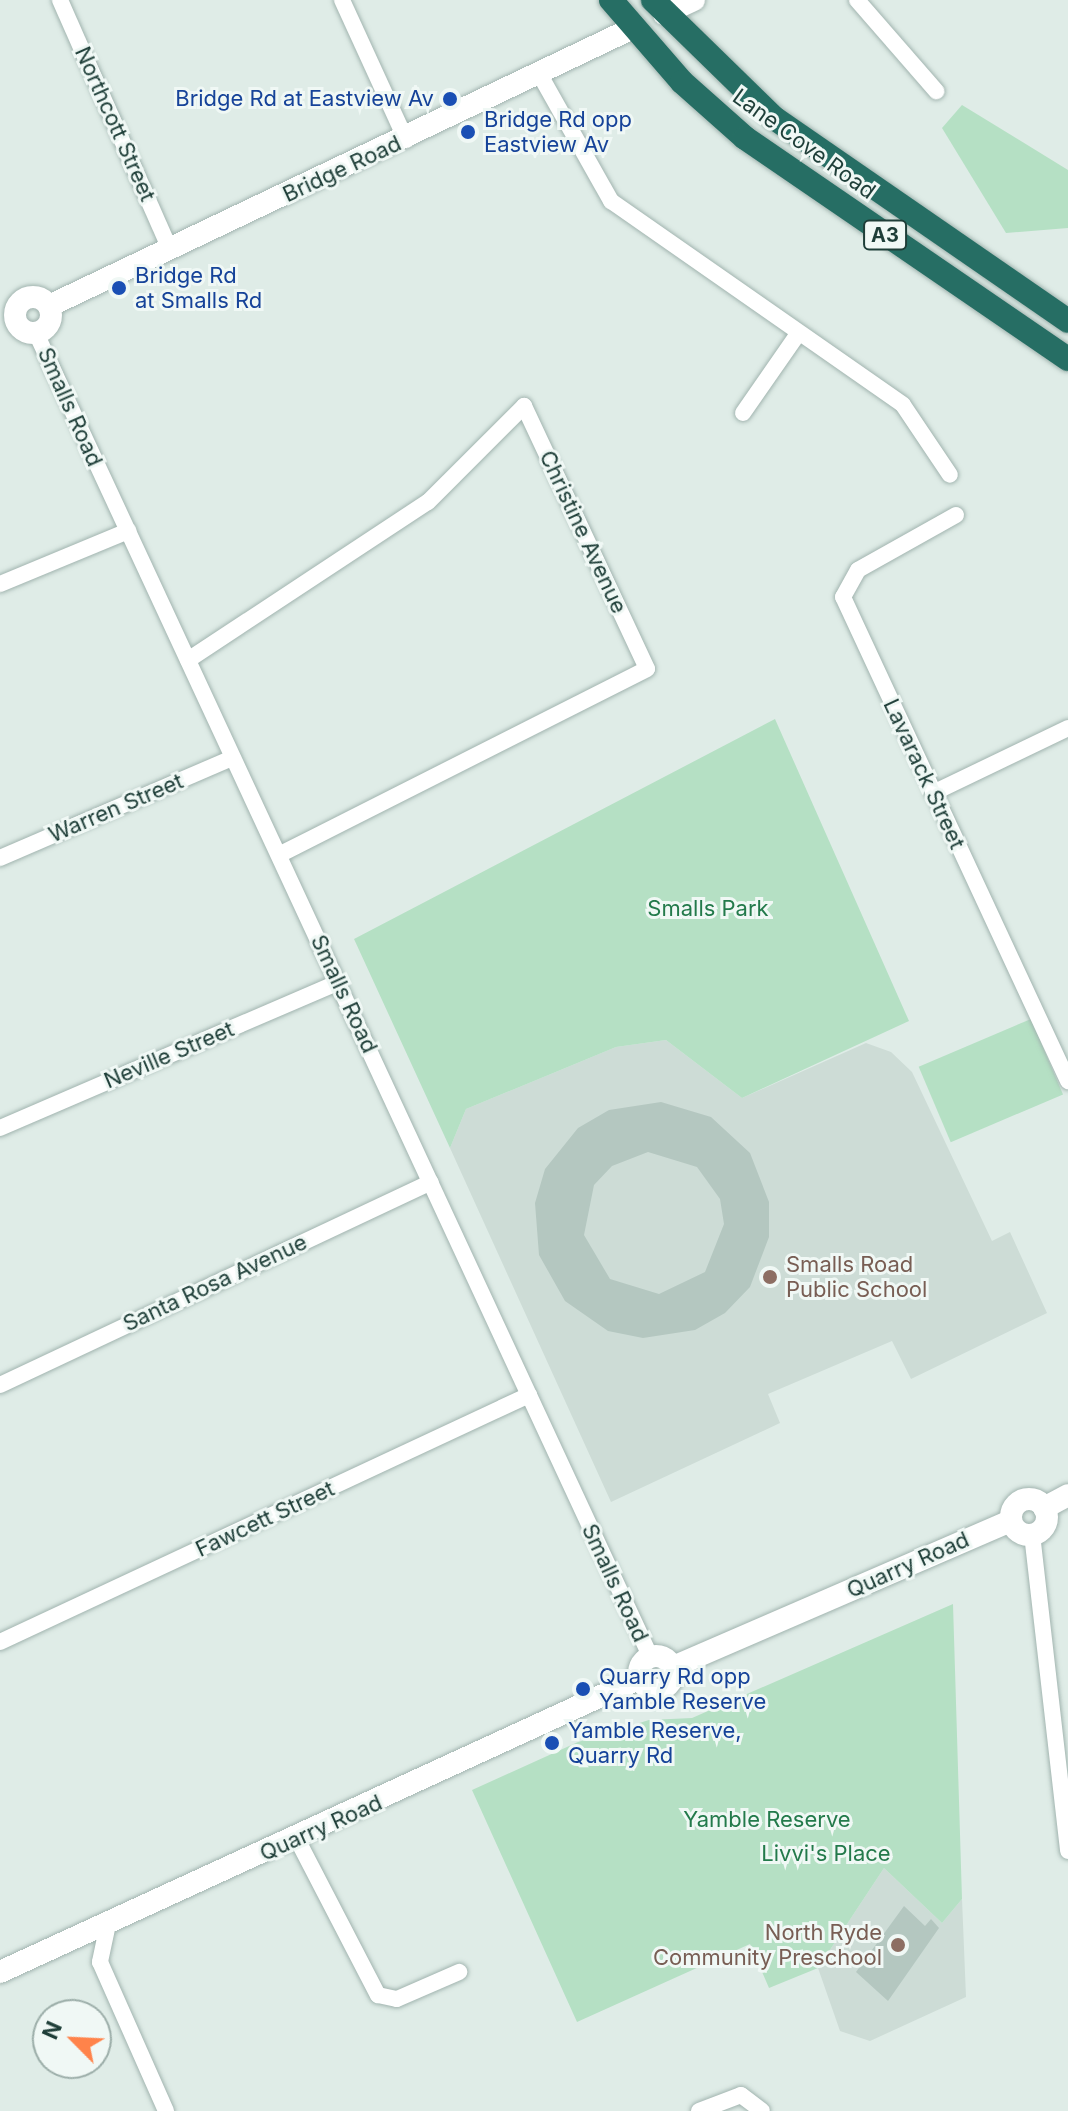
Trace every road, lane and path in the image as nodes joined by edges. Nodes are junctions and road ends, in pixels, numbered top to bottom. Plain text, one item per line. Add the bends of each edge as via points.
1 (60, 0) edge
2 (342, 0) edge
3 (611, 0) edge
4 (694, 0) edge
5 (857, 0) edge
6 (658, 7) edge
7 (633, 28) junction
8 (540, 75) junction
9 (936, 91) dead end
10 (406, 140) junction
11 (169, 247) junction
12 (1068, 321) edge
13 (17, 327) edge
14 (798, 334) junction
15 (1068, 359) edge
16 (743, 413) dead end
17 (950, 475) dead end
18 (956, 515) dead end
19 (128, 531) junction
20 (0, 584) edge
21 (188, 660) junction
22 (1068, 728) edge
23 (232, 758) junction
24 (933, 793) junction
25 (279, 855) junction
26 (0, 858) edge
27 (339, 982) junction
28 (1068, 1081) edge
29 (0, 1128) edge
30 (431, 1182) junction
31 (0, 1385) edge
32 (529, 1395) junction
33 (1068, 1495) edge
34 (1044, 1508) junction
35 (1011, 1521) junction
36 (1032, 1534) junction
37 (0, 1642) edge
38 (650, 1656) junction
39 (673, 1667) junction
40 (640, 1678) junction
41 (297, 1839) junction
42 (1068, 1851) edge
43 (108, 1924) junction
44 (0, 1972) edge
45 (459, 1972) dead end
46 (166, 2111) edge
47 (699, 2111) edge
48 (762, 2111) edge

1 - 11 street, Northcott Street
2 - 10 street
3 - 7 highway, Lane Cove Road / A3
4 - 6 street
5 - 9 street
6 - 7 highway
6 - 12 highway, Lane Cove Road / A3 via 774,118
7 - 8 street, Bridge Road
7 - 15 highway, Lane Cove Road / A3 via 745,138
8 - 10 street, Bridge Road
8 - 14 street via 611,201
10 - 11 street, Bridge Road
11 - 13 street, Bridge Road via 49,306 23,300
13 - 19 street, Smalls Road
14 - 16 street
14 - 17 street via 903,405
18 - 24 street, Lavarack Street via 858,570 843,586 847,608
19 - 20 street
19 - 21 street, Smalls Road
21 - 23 street, Smalls Road
21 - 25 street, Christine Avenue via 428,502 524,406 647,669
22 - 24 street
23 - 25 street, Smalls Road
23 - 26 street, Warren Street
24 - 28 street, Lavarack Street
25 - 27 street, Smalls Road
27 - 29 street, Neville Street
27 - 30 street, Smalls Road
30 - 31 street, Santa Rosa Avenue
30 - 32 street, Smalls Road
32 - 37 street, Fawcett Street
32 - 38 street, Smalls Road
33 - 34 street
34 - 35 street, Quarry Road via 1022,1500
34 - 36 street via 1045,1524
35 - 36 street
35 - 39 street, Quarry Road
36 - 42 street
38 - 39 street
38 - 40 street
39 - 40 street, Quarry Road via 660,1690
40 - 41 street, Quarry Road
41 - 43 street, Quarry Road
41 - 45 street via 378,1995 397,1999
43 - 44 street, Quarry Road
43 - 46 street via 100,1962
47 - 48 street via 741,2095

